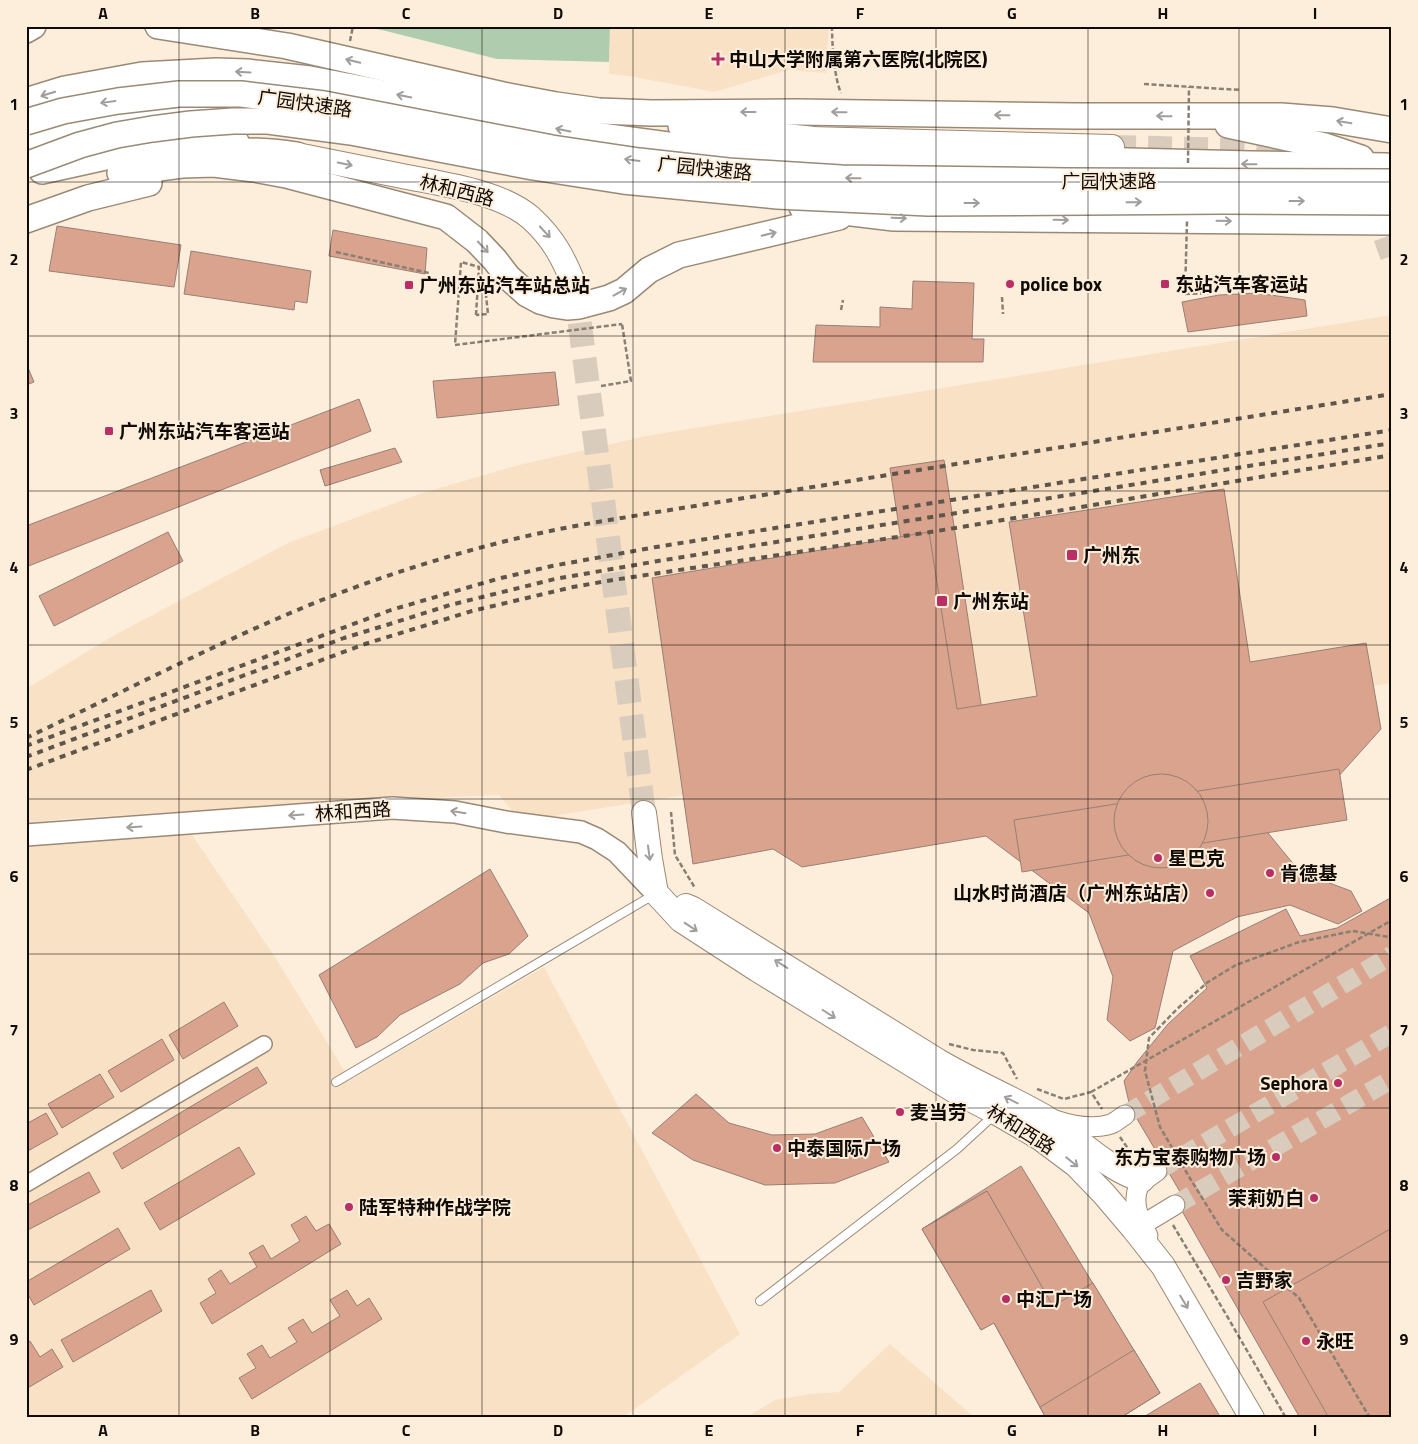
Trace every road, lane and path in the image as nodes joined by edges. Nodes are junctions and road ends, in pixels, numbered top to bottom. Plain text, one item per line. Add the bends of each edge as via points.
1 (33, 26) edge
2 (158, 26) edge
3 (832, 26) edge
4 (26, 30) edge
5 (1144, 84) dead end
6 (1241, 90) dead end
7 (848, 92) dead end
8 (26, 101) edge
9 (260, 108) junction
10 (599, 111) junction
11 (1193, 116) junction
12 (26, 122) edge
13 (95, 123) junction
14 (1392, 130) edge
15 (611, 136) junction
16 (810, 139) junction
17 (26, 147) edge
18 (1112, 147) tunnel mouth
19 (297, 155) junction
20 (32, 172) edge
21 (1390, 172) edge
22 (120, 174) junction
23 (1392, 202) edge
24 (26, 208) edge
25 (855, 214) junction
26 (446, 217) junction
27 (26, 220) edge
28 (1392, 222) edge
29 (336, 252) dead end
30 (429, 273) dead end
31 (448, 277) dead end
32 (575, 287) tunnel mouth
33 (1215, 288) dead end
34 (1185, 294) dead end
35 (1002, 297) dead end
36 (843, 300) dead end
37 (841, 310) dead end
38 (1003, 314) dead end
39 (601, 386) dead end
40 (644, 813) tunnel mouth
41 (26, 835) edge
42 (656, 893) junction
43 (1392, 920) edge
44 (1368, 934) junction
45 (1392, 941) edge
46 (264, 1044) dead end
47 (1147, 1061) junction
48 (336, 1082) dead end
49 (1091, 1092) dead end
50 (997, 1113) junction
51 (1043, 1116) junction
52 (1092, 1151) junction
53 (1149, 1176) joint
54 (26, 1184) edge
55 (1104, 1194) junction
56 (1175, 1205) tunnel mouth
57 (1142, 1225) junction
58 (1163, 1266) junction
59 (760, 1301) dead end
60 (1252, 1418) edge
61 (1370, 1418) edge

1 - 4 highway
10 -> 2 highway via 503,96 287,46
3 - 7 path via 840,92
5 - 6 path
15 -> 8 highway via 571,132 329,82 248,72 142,75 65,89
9 - 13 highway via 180,108
9 - 20 highway
9 - 25 highway via 366,122 512,151 531,156 588,185
11 -> 10 highway
10 - 16 highway via 697,128
14 -> 11 highway via 1333,120 1281,116
11 - 21 highway via 1325,146
12 - 13 highway
21 -> 12 highway, 广园快速路, bridge via 1048,181 841,178 728,171 552,148 324,104 241,94 179,94 118,101
13 - 17 highway
15 - 16 highway
21 -> 15 highway via 1251,164 788,154 690,148
16 - 18 main road
19 - 20 highway via 239,142 172,145
19 - 22 highway via 262,150 231,151
19 -> 32 main road, 林和西路 via 470,190 511,204 548,235 563,258
20 -> 23 highway, 广园快速路, bridge via 80,145 117,135 190,124 268,121 351,132 579,175 776,196 928,203
22 - 24 highway
22 - 26 highway via 182,165 214,164 254,169
26 -> 25 highway via 477,241 527,294 540,302 567,307 609,298 624,291 649,270 679,255
25 -> 28 highway via 894,218
26 - 27 highway via 232,179 190,178 111,191
29 - 30 path
31 - 39 path, bridge via 485,286 488,314 476,315 479,267 461,262 455,345 622,324 631,381
33 - 34 path via 1216,293
35 - 38 path
36 - 37 path
40 -> 42 main road
42 -> 41 main road, 林和西路 via 616,852 581,832 455,812 392,808
42 - 48 lane
42 -> 50 main road, 林和西路 via 681,920 758,970
51 -> 42 main road, 林和西路 via 944,1065 693,909
43 - 44 path
44 - 45 path
44 - 47 path
44 - 47 path via 1353,931 1298,942 1236,965 1208,982 1150,1038
46 - 54 street
47 - 49 path
47 - 61 path via 1145,1071 1160,1127 1222,1230 1299,1298
50 -> 55 main road, 林和西路 via 1060,1152
50 - 59 lane via 957,1149
51 - 52 main road, 林和西路
51 - 52 street via 1072,1126 1087,1127 1118,1119 1094,1140
52 - 53 main road, 林和西路 via 1120,1171
52 - 55 street
53 - 57 street via 1137,1187 1135,1200
55 - 58 main road, 林和西路
56 - 57 street
57 - 58 street
58 -> 60 main road, 林和西路

